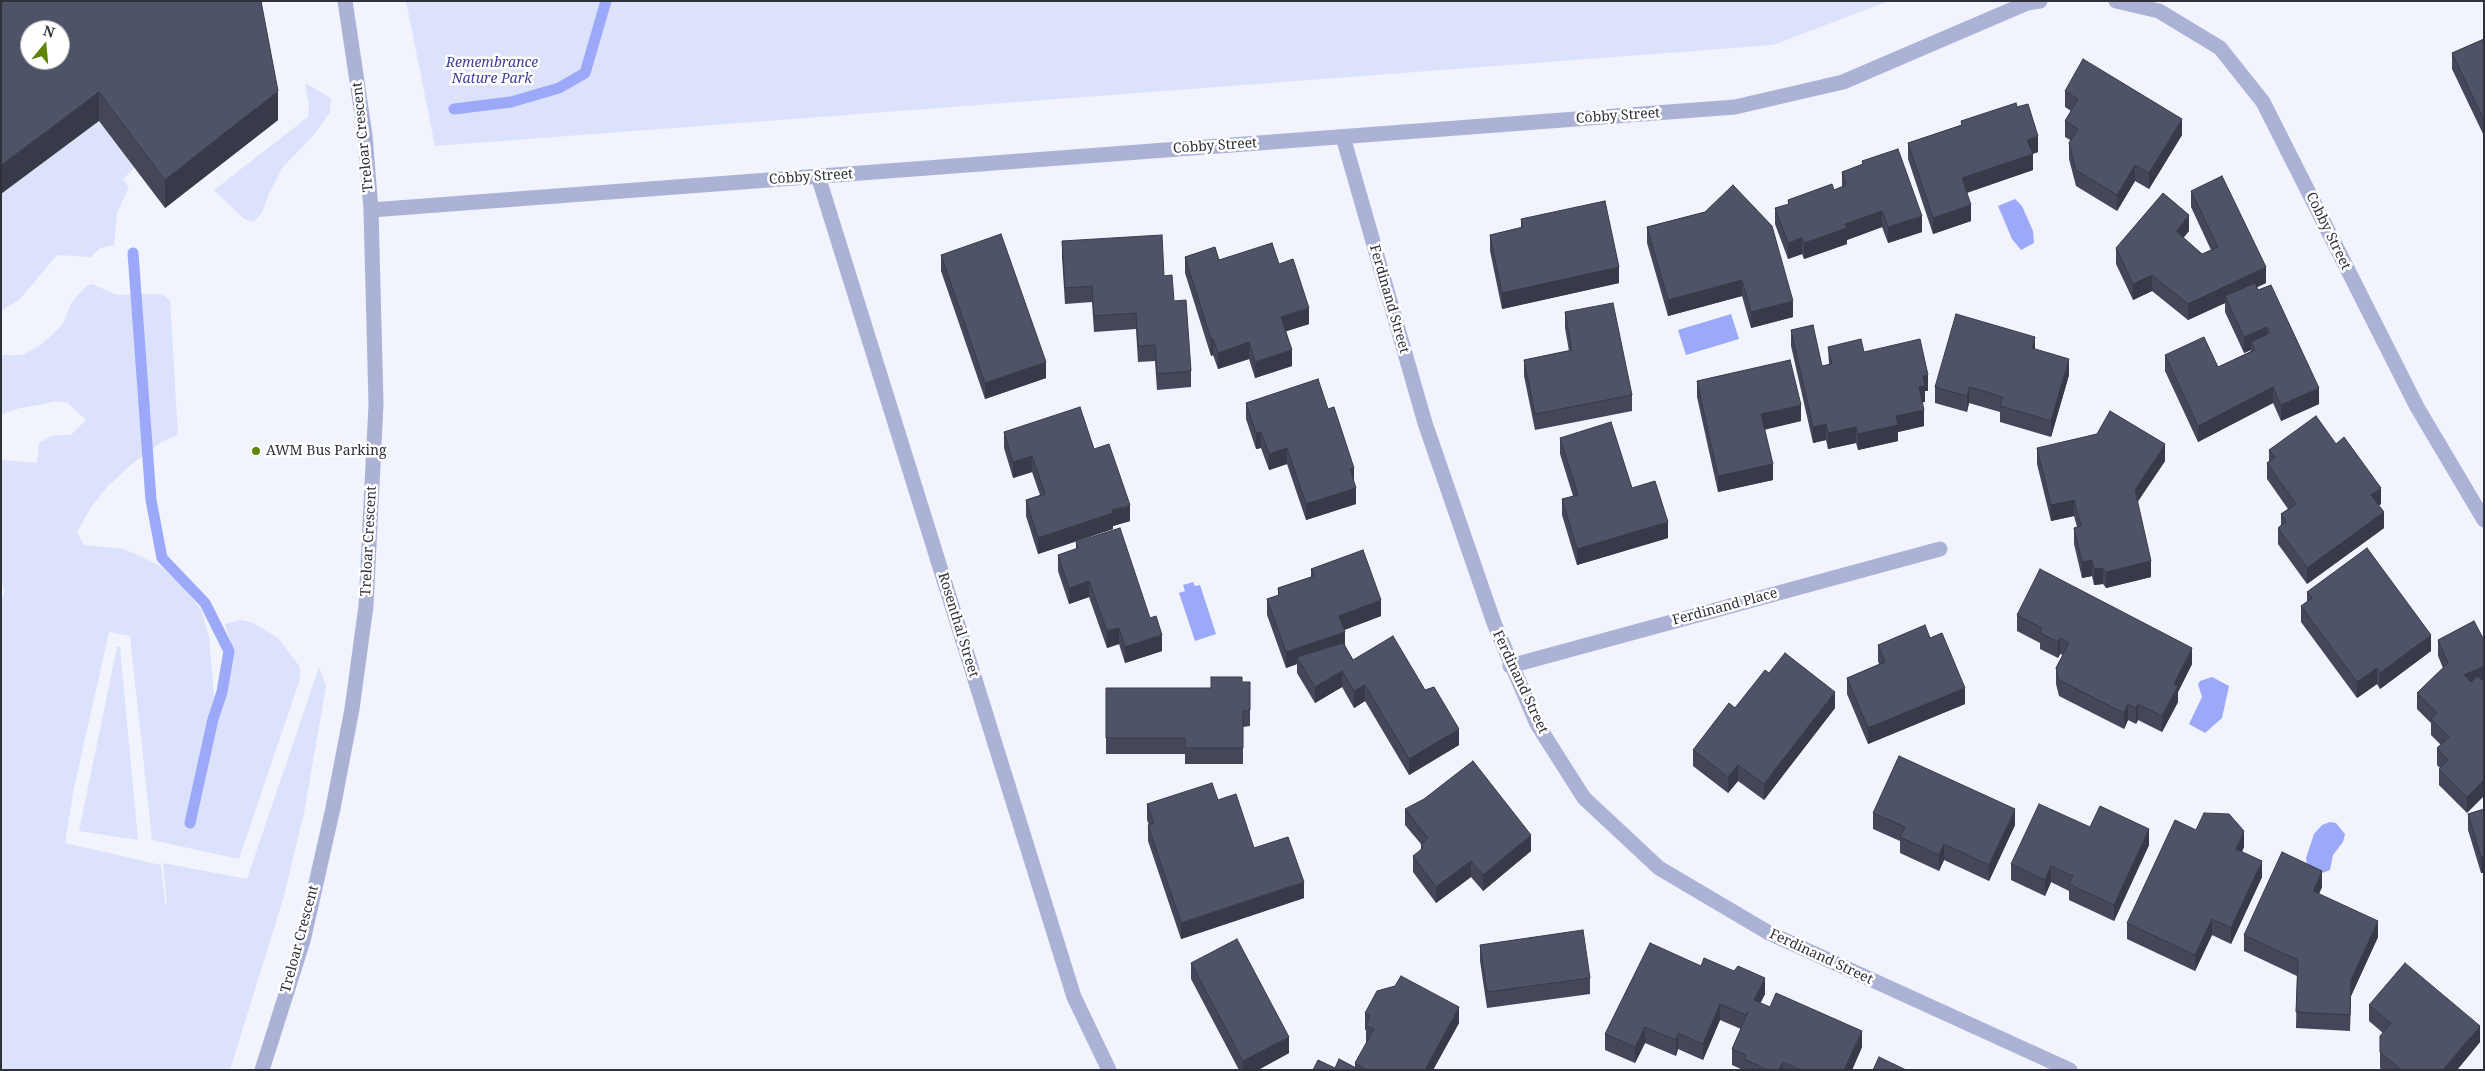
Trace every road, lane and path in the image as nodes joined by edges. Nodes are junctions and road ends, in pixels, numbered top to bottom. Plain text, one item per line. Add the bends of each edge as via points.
1 (345, 1) edge
2 (2040, 1) edge
3 (2116, 1) edge
4 (1342, 137) junction
5 (818, 176) junction
6 (371, 210) junction
7 (2484, 520) edge
8 (1940, 549) dead end
9 (1510, 666) junction
10 (262, 1070) edge
11 (1108, 1070) edge
12 (2070, 1070) edge

1 - 6 street, Treloar Crescent
2 - 4 street, Cobby Street via 2027,3 1843,82 1735,107
3 - 7 street, Cobby Street via 2158,10 2220,48 2262,102 2416,407
4 - 5 street, Cobby Street
4 - 9 street, Ferdinand Street via 1425,423
5 - 6 street, Cobby Street
5 - 11 street, Rosenthal Street via 1074,997
6 - 10 street, Treloar Crescent via 376,404 366,597 358,670 333,808 302,941
8 - 9 street, Ferdinand Place
9 - 12 street, Ferdinand Street via 1537,724 1584,798 1659,868 1769,933

